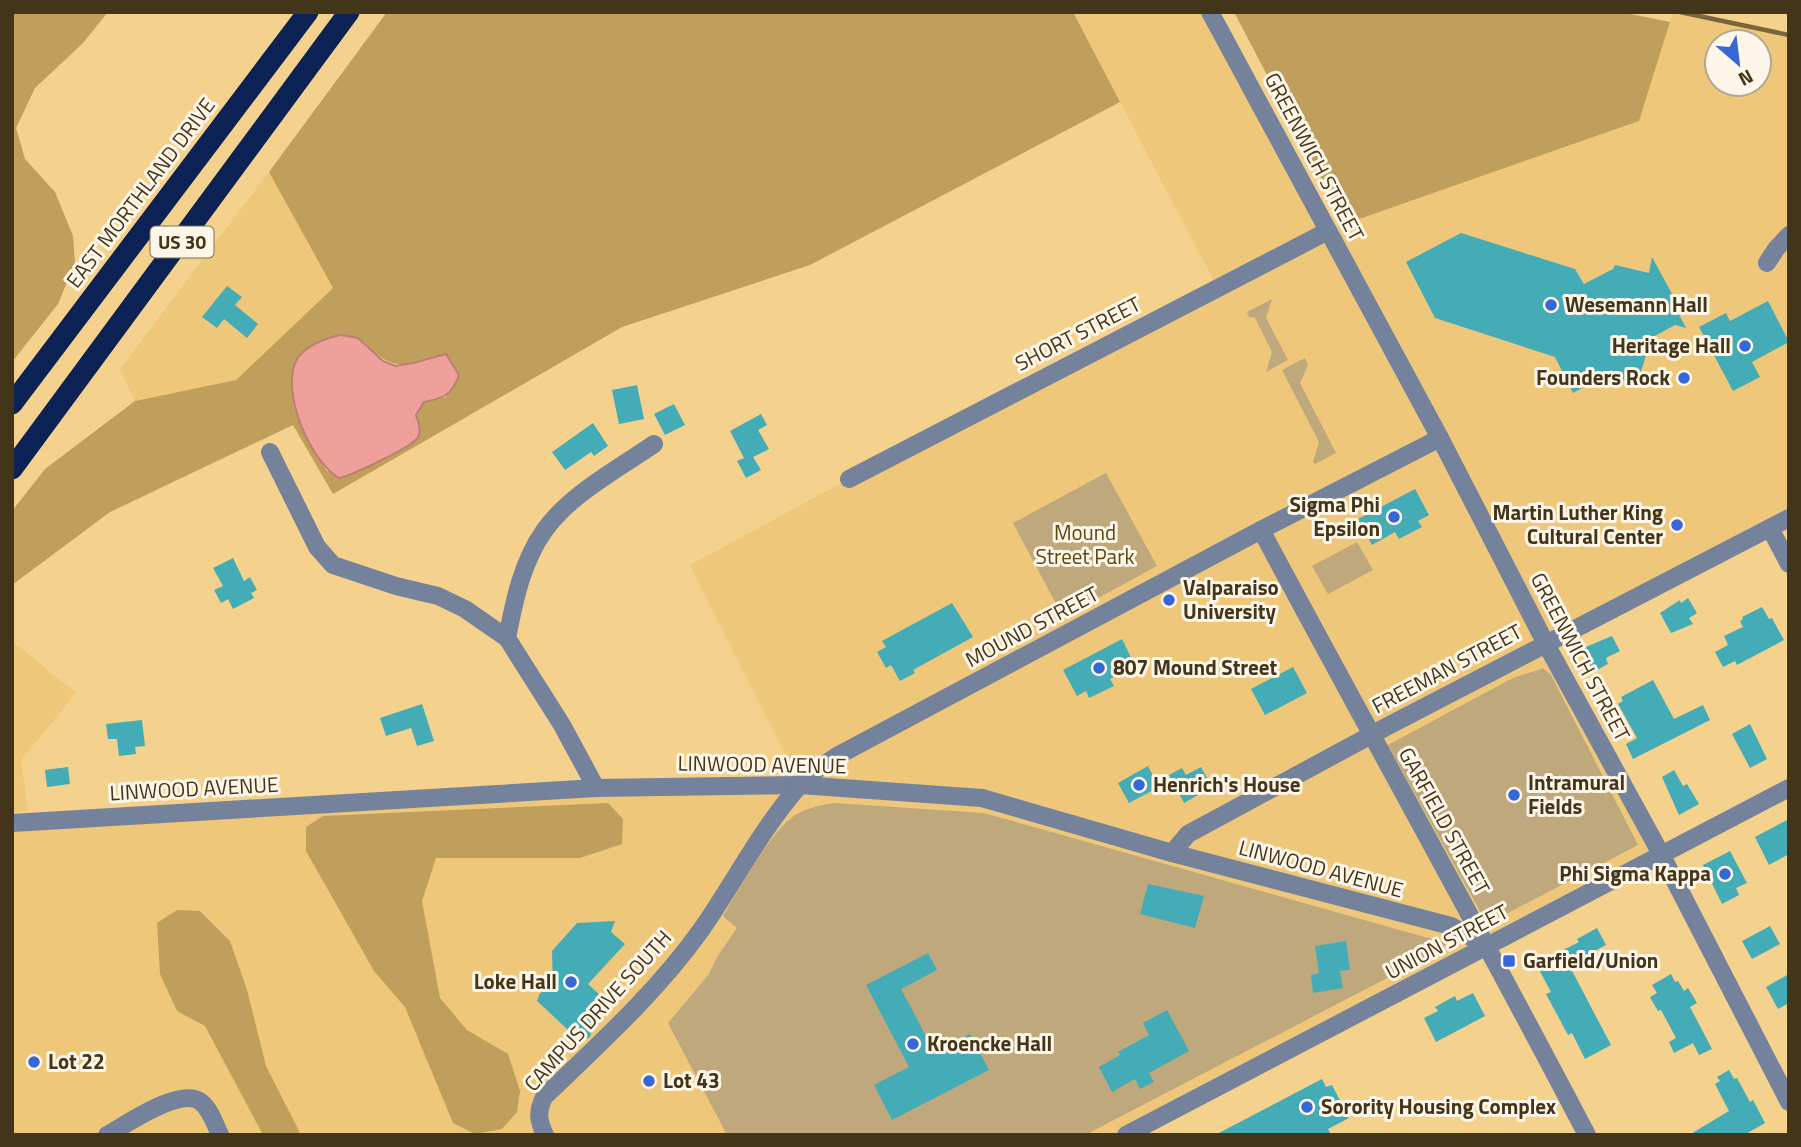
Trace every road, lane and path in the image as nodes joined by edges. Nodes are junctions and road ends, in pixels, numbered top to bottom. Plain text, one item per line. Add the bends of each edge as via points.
1 (308, 12) edge
2 (349, 12) edge
3 (1210, 12) edge
4 (1328, 231) junction
5 (1789, 235) edge
6 (1767, 263) dead end
7 (12, 404) edge
8 (1440, 438) junction
9 (654, 444) dead end
10 (270, 452) dead end
11 (12, 469) edge
12 (849, 479) dead end
13 (1789, 518) edge
14 (1770, 528) junction
15 (1261, 530) junction
16 (1789, 564) edge
17 (507, 638) junction
18 (1546, 644) junction
19 (1370, 736) junction
20 (800, 785) junction
21 (596, 788) junction
22 (1789, 788) edge
23 (12, 823) edge
24 (1172, 853) junction
25 (1661, 854) junction
26 (1489, 947) junction
27 (1789, 1102) edge
28 (542, 1134) edge
29 (107, 1135) edge
30 (220, 1135) edge
31 (1126, 1135) edge
32 (1587, 1135) edge

1 - 7 highway, EAST MORTHLAND DRIVE / US 30
2 - 11 highway, US 30
3 - 4 street, GREENWICH STREET
4 - 8 street, GREENWICH STREET
4 - 12 street, SHORT STREET
5 - 6 street
8 - 15 street, MOUND STREET
8 - 18 street, GREENWICH STREET
9 - 17 street via 578,496 544,530 525,565
10 - 17 street via 317,547 333,565 439,596
13 - 14 street, FREEMAN STREET
14 - 16 street
14 - 18 street, FREEMAN STREET
15 - 19 street, GARFIELD STREET
15 - 20 street, MOUND STREET via 838,756
17 - 21 street
18 - 19 street, FREEMAN STREET
18 - 25 street, GREENWICH STREET
19 - 24 street, FREEMAN STREET via 1188,834
19 - 26 street, GARFIELD STREET
20 - 21 street, LINWOOD AVENUE
20 - 24 street, LINWOOD AVENUE via 982,798
20 - 28 street, CAMPUS DRIVE SOUTH via 666,975 544,1097 538,1109
21 - 23 street, LINWOOD AVENUE
22 - 25 street, UNION STREET
24 - 26 street, LINWOOD AVENUE via 1451,926
25 - 26 street, UNION STREET
25 - 27 street, GREENWICH STREET
26 - 31 street, UNION STREET
26 - 32 street, GARFIELD STREET
29 - 30 street via 188,1096 200,1101

